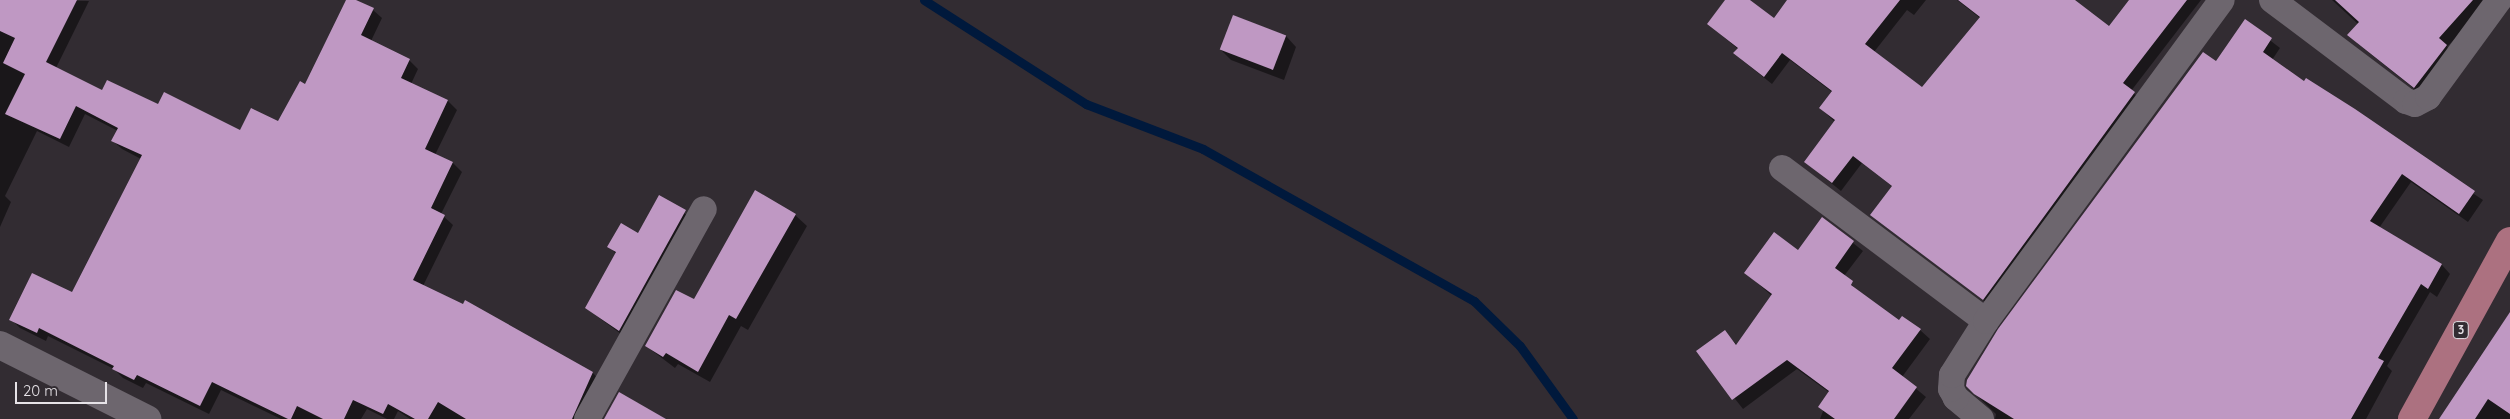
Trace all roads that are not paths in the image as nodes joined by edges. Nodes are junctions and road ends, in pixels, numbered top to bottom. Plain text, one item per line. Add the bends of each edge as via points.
1 (2222, 0) edge
2 (2272, 0) edge
3 (2499, 0) edge
4 (1782, 168) dead end
5 (704, 209) dead end
6 (2510, 241) edge
7 (1986, 320) junction
8 (0, 345) edge
9 (147, 419) edge
10 (587, 419) edge
11 (1981, 419) edge
12 (2412, 419) edge

1 - 7 street
2 - 3 street via 2406,102 2415,104 2428,97
4 - 7 street
5 - 10 street
6 - 12 highway, 3
7 - 11 street via 1950,382 1956,398
8 - 9 street

